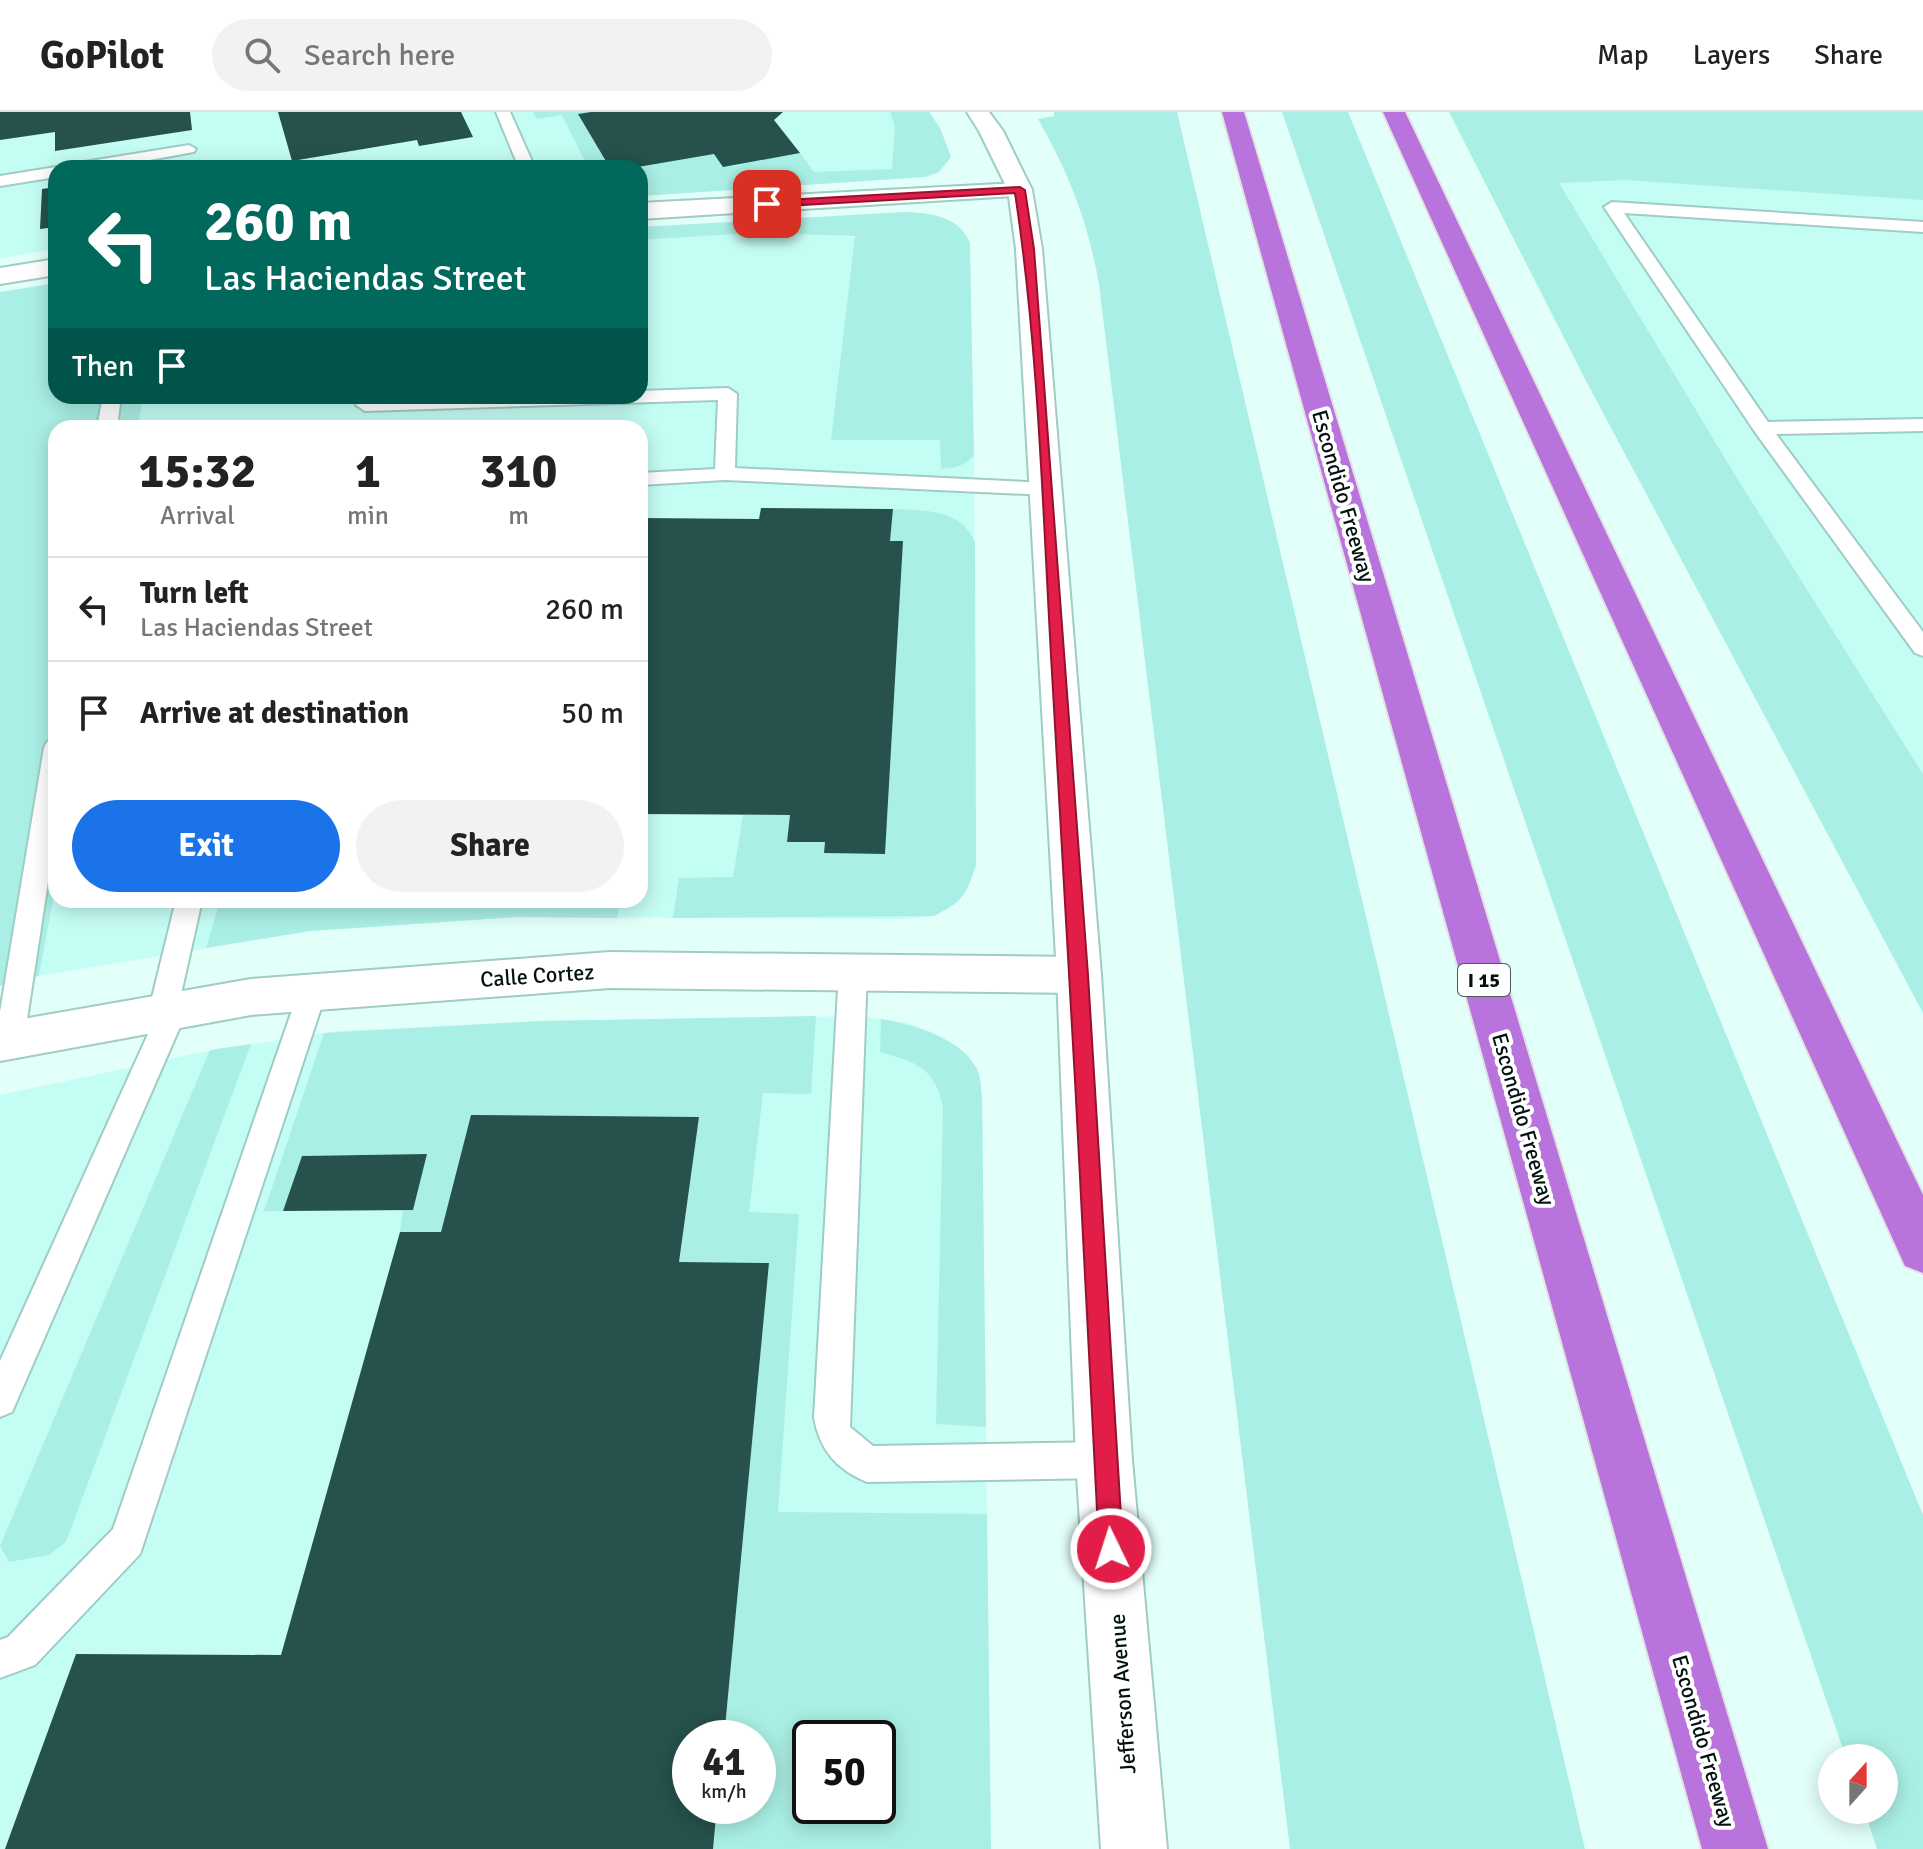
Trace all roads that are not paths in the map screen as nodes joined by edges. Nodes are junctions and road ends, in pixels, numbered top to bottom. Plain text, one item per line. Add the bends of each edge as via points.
1 (503, 112) edge
2 (978, 112) edge
3 (1233, 112) edge
4 (1394, 112) edge
5 (189, 149) dead end
6 (125, 160) edge
7 (524, 160) edge
8 (48, 173) edge
9 (0, 181) edge
10 (1020, 190) junction
11 (648, 211) edge
12 (1923, 227) edge
13 (48, 268) edge
14 (0, 276) edge
15 (648, 396) edge
16 (365, 404) edge
17 (398, 404) edge
18 (1923, 425) edge
19 (1762, 428) junction
20 (725, 474) junction
21 (648, 479) edge
22 (1047, 489) junction
23 (1923, 648) edge
24 (48, 794) edge
25 (187, 908) edge
26 (853, 971) junction
27 (1079, 975) junction
28 (312, 993) junction
29 (167, 1014) junction
30 (5, 1040) edge
31 (1923, 1249) edge
32 (0, 1400) edge
33 (1104, 1460) junction
34 (0, 1659) edge
35 (1134, 1849) edge
36 (1735, 1849) edge

1 - 7 lane
2 - 10 main road, Jefferson Avenue
3 - 36 highway, Escondido Freeway / I 15
4 - 31 highway
5 - 6 lane
8 - 9 lane
10 - 11 main road
10 - 22 main road, Jefferson Avenue
12 - 19 lane via 1612,207
13 - 14 main road
15 - 20 lane via 728,394
16 - 17 lane
18 - 19 lane
19 - 23 lane
20 - 21 lane
20 - 22 lane
22 - 27 main road, Jefferson Avenue
24 - 30 lane
25 - 29 lane
26 - 27 main road, Calle Cortez
26 - 28 main road, Calle Cortez via 610,970
26 - 33 lane via 831,1418 835,1437 867,1464
27 - 33 main road, Jefferson Avenue
28 - 29 main road, Calle Cortez via 251,997
28 - 34 lane via 127,1541 21,1651
29 - 30 main road, Calle Cortez
29 - 32 lane
33 - 35 main road, Jefferson Avenue

